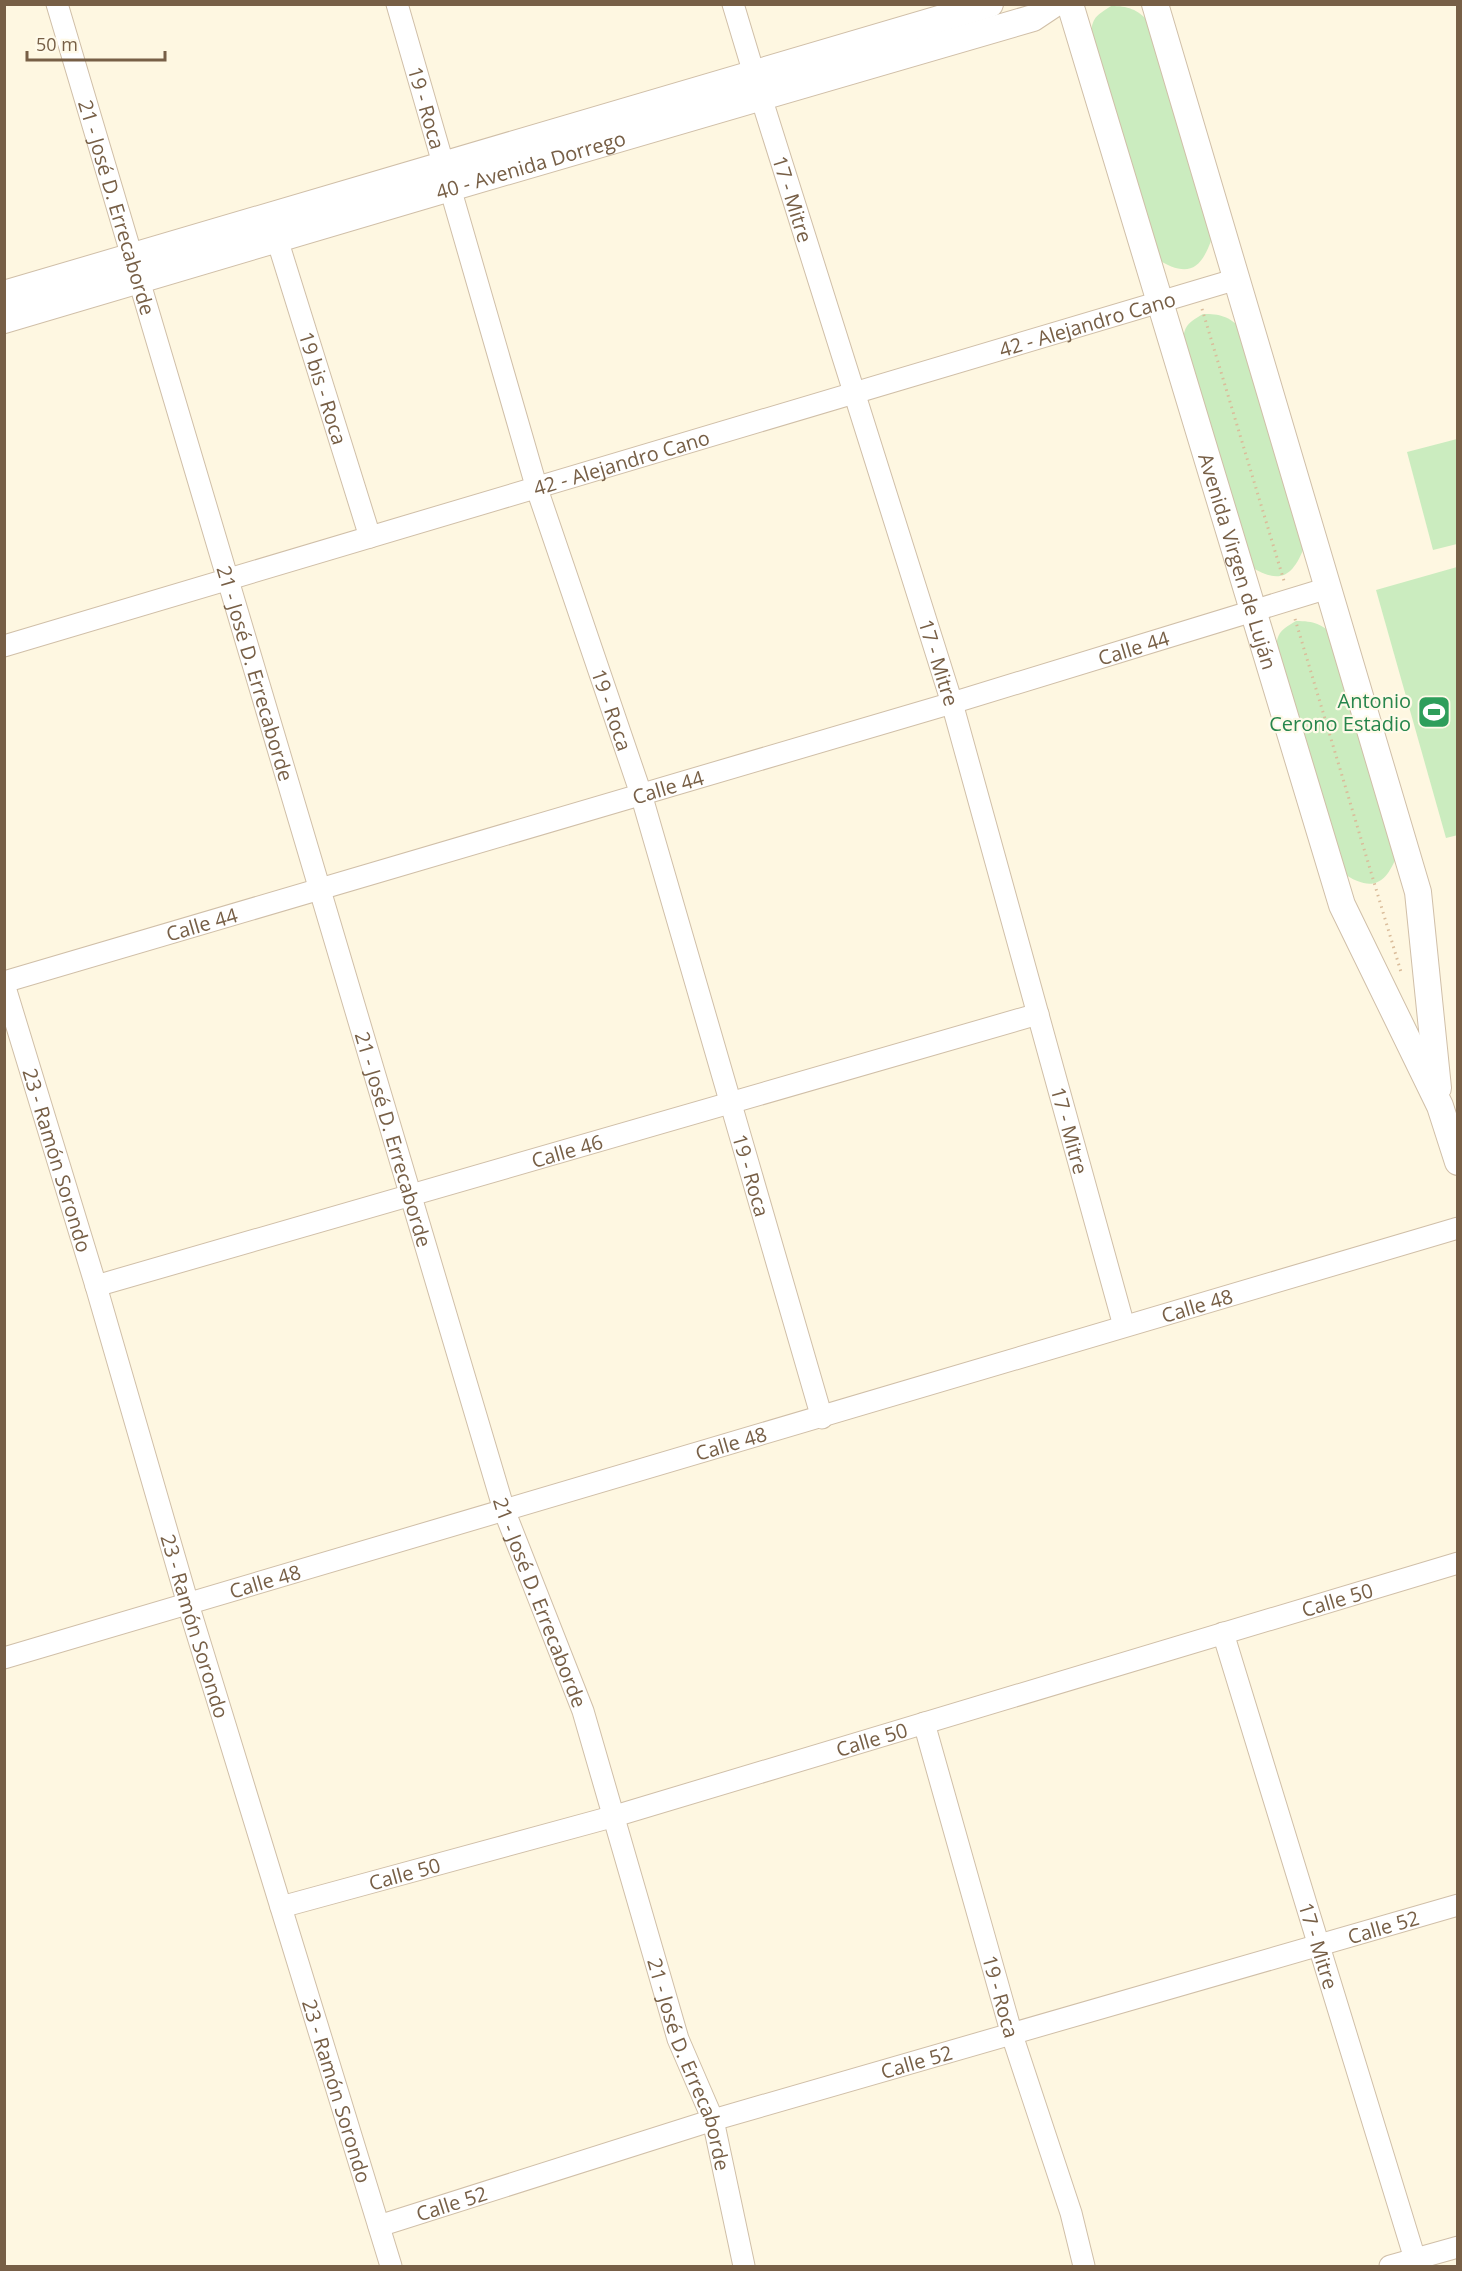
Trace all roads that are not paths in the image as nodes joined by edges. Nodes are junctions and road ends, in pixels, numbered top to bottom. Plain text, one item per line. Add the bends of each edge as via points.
1 (57, 4) edge
2 (397, 4) edge
3 (733, 4) edge
4 (990, 4) edge
5 (1054, 4) edge
6 (1070, 4) edge
7 (1155, 4) edge
8 (757, 85) junction
9 (446, 176) junction
10 (277, 239) junction
11 (136, 268) junction
12 (1237, 279) junction
13 (4, 294) edge
14 (1159, 302) junction
15 (4, 320) edge
16 (854, 393) junction
17 (537, 489) junction
18 (370, 537) junction
19 (228, 579) junction
20 (1328, 588) junction
21 (1252, 611) junction
22 (4, 646) edge
23 (952, 703) junction
24 (641, 794) junction
25 (319, 888) junction
26 (4, 983) edge
27 (1038, 1014) junction
28 (731, 1105) junction
29 (1440, 1106) junction
30 (1458, 1162) edge
31 (410, 1194) junction
32 (1458, 1228) edge
33 (96, 1286) junction
34 (1125, 1326) junction
35 (822, 1418) junction
36 (504, 1510) junction
37 (1458, 1563) edge
38 (188, 1604) junction
39 (1223, 1633) junction
40 (4, 1658) edge
41 (924, 1724) junction
42 (615, 1816) junction
43 (1458, 1905) edge
44 (280, 1907) junction
45 (1319, 1946) junction
46 (1012, 2034) junction
47 (713, 2120) junction
48 (379, 2226) junction
49 (1458, 2247) edge
50 (1415, 2259) junction
51 (391, 2266) edge
52 (744, 2266) edge
53 (1084, 2266) edge
54 (1390, 2266) edge

1 - 11 street, 21 - José D. Errecaborde
2 - 9 street, 19 - Roca
3 - 8 street, 17 - Mitre
4 - 8 street, 40 - Avenida Dorrego
5 - 8 street, 40 - Avenida Dorrego via 1033,18
6 - 14 street, Avenida Virgen de Luján
7 - 12 street, Avenida Virgen de Luján
8 - 9 street, 40 - Avenida Dorrego
8 - 16 street, 17 - Mitre
9 - 10 street, 40 - Avenida Dorrego
9 - 11 street, 40 - Avenida Dorrego
9 - 17 street, 19 - Roca
10 - 11 street, 40 - Avenida Dorrego
10 - 18 street, 19 bis - Roca
11 - 13 street, 40 - Avenida Dorrego
11 - 15 street, 40 - Avenida Dorrego
11 - 19 street, 21 - José D. Errecaborde
12 - 14 street, 42 - Alejandro Cano
12 - 20 street, Avenida Virgen de Luján
14 - 16 street, 42 - Alejandro Cano
14 - 21 street, Avenida Virgen de Luján
16 - 17 street, 42 - Alejandro Cano
16 - 23 street, 17 - Mitre
17 - 18 street, 42 - Alejandro Cano
17 - 24 street, 19 - Roca
18 - 19 street, 42 - Alejandro Cano
19 - 22 street, 42 - Alejandro Cano
19 - 25 street, 21 - José D. Errecaborde
20 - 21 street, Calle 44
20 - 29 street, Avenida Virgen de Luján via 1418,892
21 - 23 street, Calle 44
21 - 29 street, Avenida Virgen de Luján via 1342,905
23 - 24 street, Calle 44
23 - 27 street, 17 - Mitre
24 - 25 street, Calle 44
24 - 28 street, 19 - Roca
25 - 26 street, Calle 44
25 - 31 street, 21 - José D. Errecaborde
26 - 33 street, 23 - Ramón Sorondo
27 - 28 street, Calle 46
27 - 34 street, 17 - Mitre
28 - 31 street, Calle 46
28 - 35 street, 19 - Roca
29 - 30 street, Avenida Virgen de Luján
31 - 33 street, Calle 46
31 - 36 street, 21 - José D. Errecaborde
32 - 34 street, Calle 48
33 - 38 street, 23 - Ramón Sorondo
34 - 35 street, Calle 48
35 - 36 street, Calle 48
36 - 38 street, Calle 48
36 - 42 street, 21 - José D. Errecaborde via 584,1711
37 - 39 street, Calle 50
38 - 40 street, Calle 48
38 - 44 street, 23 - Ramón Sorondo
39 - 41 street, Calle 50
39 - 45 street, 17 - Mitre
41 - 42 street, Calle 50
41 - 46 street, 19 - Roca
42 - 44 street, Calle 50
42 - 47 street, 21 - José D. Errecaborde via 678,2039
43 - 45 street, Calle 52
44 - 48 street, 23 - Ramón Sorondo
45 - 46 street, Calle 52
45 - 50 street, 17 - Mitre
46 - 47 street, Calle 52
46 - 53 street, 19 - Roca via 1071,2213
47 - 48 street, Calle 52
47 - 52 street, 21 - José D. Errecaborde
48 - 51 street, 23 - Ramón Sorondo
49 - 50 street
50 - 54 street

